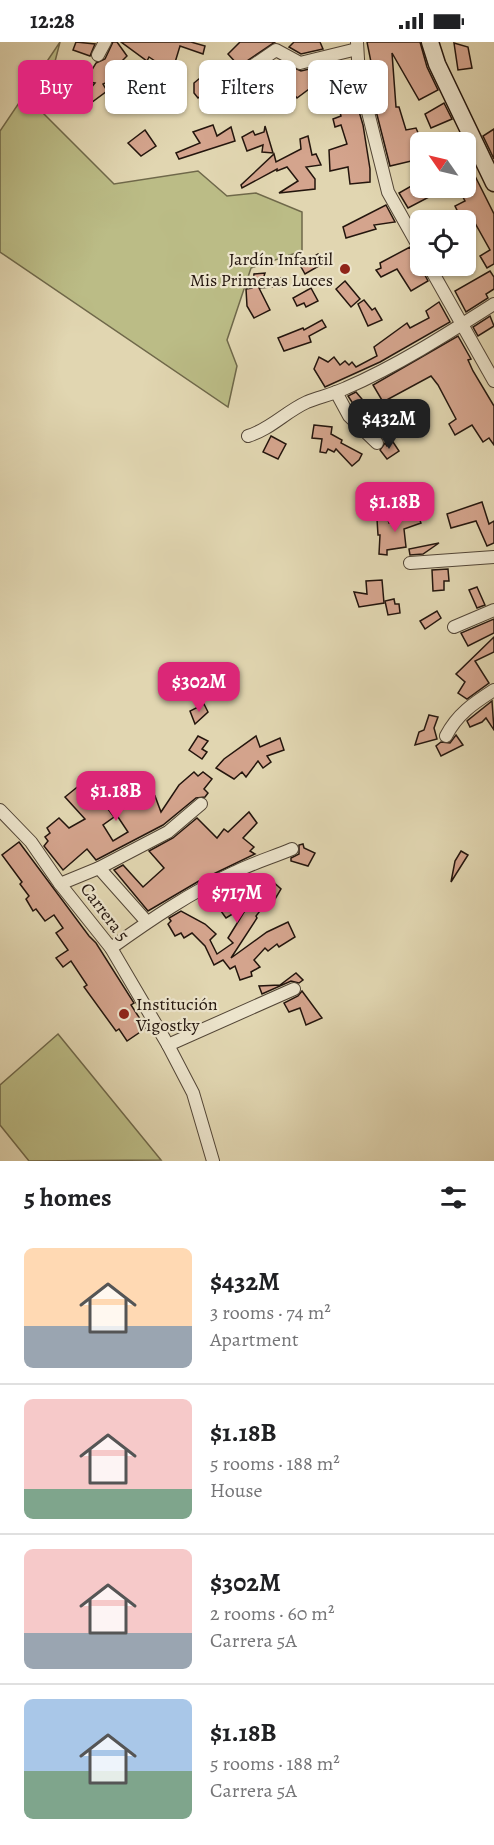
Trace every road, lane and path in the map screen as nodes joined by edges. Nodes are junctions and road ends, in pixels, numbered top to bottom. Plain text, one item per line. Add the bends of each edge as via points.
1 (105, 42) edge
2 (430, 42) edge
3 (357, 45) edge
4 (98, 55) dead end
5 (261, 60) edge
6 (294, 60) edge
7 (296, 61) edge
8 (494, 183) edge
9 (410, 231) edge
10 (435, 276) edge
11 (494, 304) edge
12 (462, 325) junction
13 (494, 381) edge
14 (336, 392) junction
15 (248, 436) dead end
16 (377, 443) dead end
17 (493, 560) edge
18 (410, 564) dead end
19 (494, 610) edge
20 (454, 627) dead end
21 (494, 690) edge
22 (446, 736) dead end
23 (201, 804) dead end
24 (0, 810) edge
25 (292, 849) dead end
26 (99, 868) junction
27 (60, 884) junction
28 (147, 922) junction
29 (111, 948) junction
30 (294, 989) dead end
31 (168, 1045) junction
32 (213, 1161) edge

1 - 4 street
2 - 8 street
3 - 7 street via 300,63
3 - 9 street via 359,76 388,192
5 - 6 street via 276,50
10 - 12 street
11 - 12 street
12 - 13 street
12 - 14 street
14 - 15 street via 307,402 281,415 263,432
14 - 16 street via 349,416
17 - 18 street
19 - 20 street
21 - 22 street via 459,716
23 - 26 street via 168,832
24 - 27 street, Carrera 5 via 31,842
25 - 28 street via 235,872
26 - 27 street
26 - 28 street
27 - 29 street, Carrera 5
28 - 29 street
29 - 31 street, Carrera 5
30 - 31 street
31 - 32 street, Carrera 5 via 193,1093

